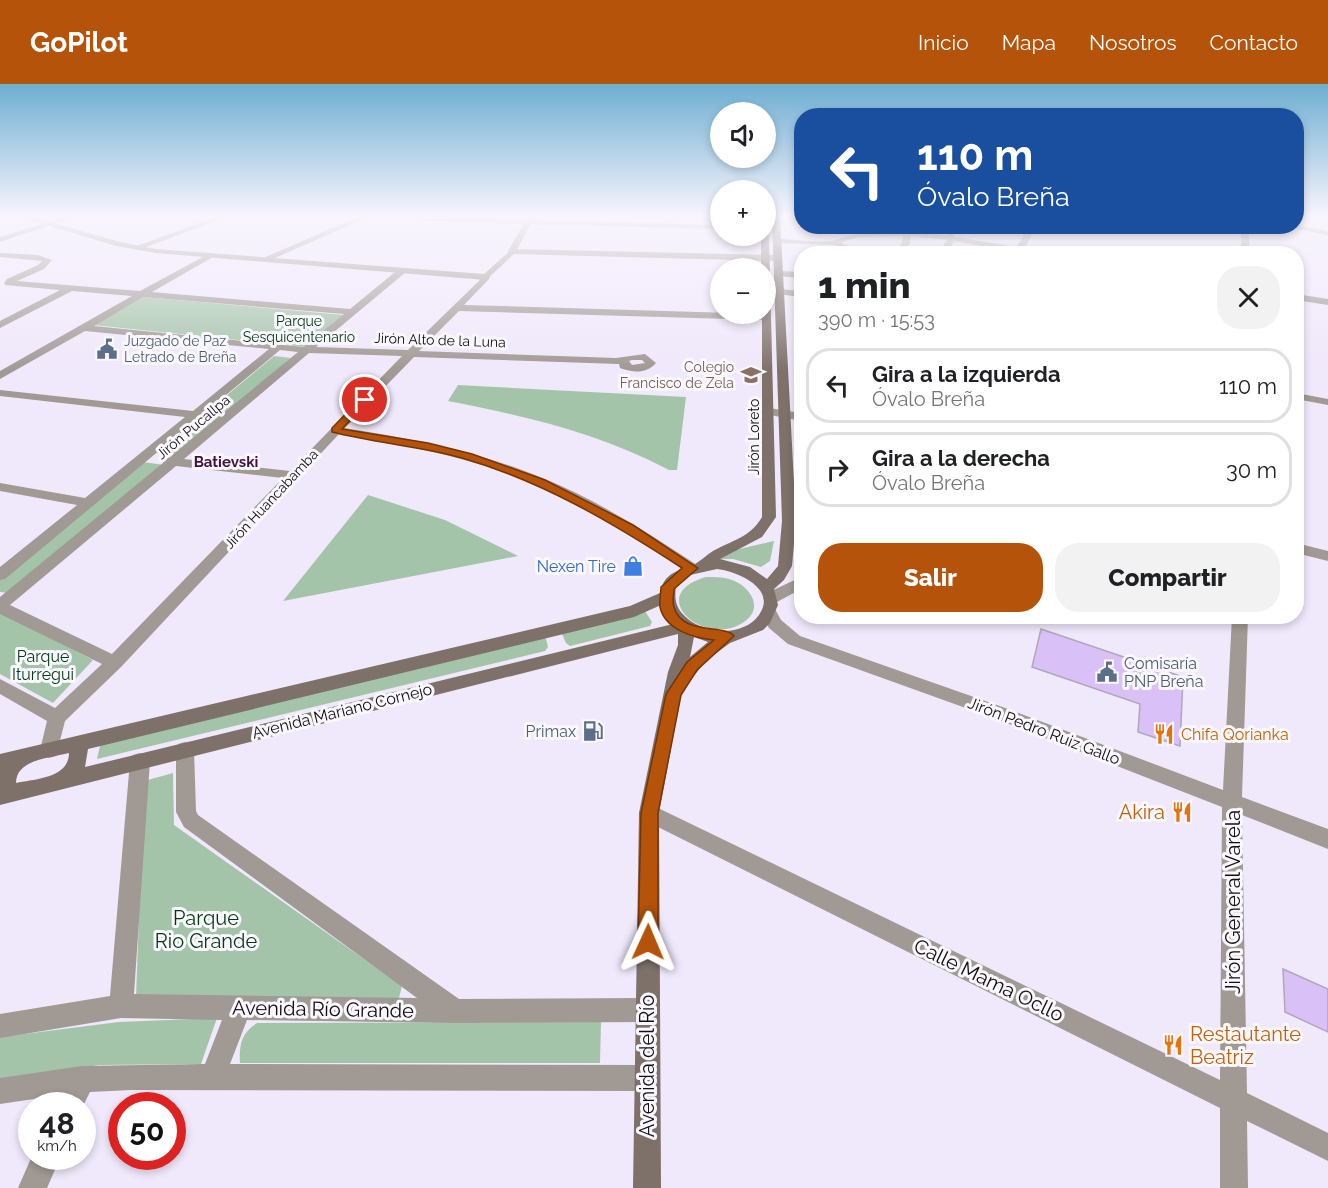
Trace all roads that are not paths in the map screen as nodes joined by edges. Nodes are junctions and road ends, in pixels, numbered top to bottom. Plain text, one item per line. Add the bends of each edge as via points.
1 (40, 268) edge
2 (188, 268) edge
3 (374, 268) edge
4 (495, 268) edge
5 (779, 268) edge
6 (403, 270) junction
7 (779, 274) junction
8 (794, 274) edge
9 (486, 277) junction
10 (4, 284) edge
11 (71, 288) junction
12 (794, 291) edge
13 (780, 292) junction
14 (142, 294) junction
15 (1304, 298) edge
16 (1328, 302) edge
17 (458, 308) junction
18 (353, 312) junction
19 (710, 315) edge
20 (766, 324) edge
21 (0, 325) edge
22 (83, 328) junction
23 (277, 348) junction
24 (308, 350) junction
25 (410, 354) junction
26 (622, 362) dead end
27 (0, 376) edge
28 (0, 393) edge
29 (1304, 398) edge
30 (1328, 402) edge
31 (769, 412) junction
32 (786, 413) junction
33 (196, 415) junction
34 (794, 415) edge
35 (335, 430) junction
36 (144, 458) junction
37 (175, 462) junction
38 (294, 475) junction
39 (0, 488) edge
40 (90, 502) junction
41 (1304, 550) edge
42 (1328, 556) edge
43 (697, 567) junction
44 (0, 575) edge
45 (794, 586) edge
46 (666, 596) junction
47 (769, 600) junction
48 (0, 606) edge
49 (1240, 624) edge
50 (685, 627) junction
51 (552, 630) junction
52 (727, 636) junction
53 (561, 657) junction
54 (115, 663) junction
55 (0, 686) edge
56 (674, 694) junction
57 (57, 718) junction
58 (72, 745) junction
59 (49, 750) junction
60 (185, 750) junction
61 (21, 757) junction
62 (140, 761) junction
63 (0, 762) edge
64 (64, 780) junction
65 (5, 795) edge
66 (1232, 803) junction
67 (649, 813) junction
68 (1328, 839) edge
69 (121, 1006) junction
70 (239, 1008) junction
71 (647, 1010) junction
72 (455, 1011) junction
73 (0, 1026) edge
74 (213, 1076) junction
75 (647, 1078) junction
76 (82, 1079) junction
77 (0, 1091) edge
78 (76, 1092) edge
79 (1234, 1101) junction
80 (1328, 1147) edge
81 (40, 1170) edge
82 (32, 1188) edge
83 (647, 1188) edge
84 (1234, 1188) edge

1 - 10 street
2 - 14 street
3 - 6 street
4 - 9 street, Jirón Huancabamba
5 - 7 main road, Jirón Loreto
6 - 9 street
6 - 18 street, Jirón Pucallpa
7 - 8 street
7 - 13 main road, Jirón Loreto
9 - 17 street, Jirón Huancabamba
10 - 11 street
11 - 14 street
11 - 21 street
12 - 13 street
13 - 32 main road, Jirón Loreto
14 - 18 street
14 - 22 street
15 - 16 street
17 - 19 street
17 - 25 street, Jirón Huancabamba
18 - 24 street, Jirón Pucallpa
20 - 31 main road, Jirón Loreto
22 - 23 street, Jirón Alto de la Luna
22 - 27 street
23 - 24 street, Jirón Alto de la Luna
23 - 33 street, Jirón Pucallpa
24 - 25 street, Jirón Alto de la Luna
24 - 37 street, Jirón Pucallpa
25 - 26 street, Jirón Alto de la Luna
25 - 35 street, Jirón Huancabamba
28 - 33 street
29 - 30 street
31 - 32 street
31 - 43 main road, Jirón Loreto via 768,517 764,527 756,536 712,555
32 - 34 street
32 - 47 main road, Jirón Loreto via 787,552 785,566
33 - 36 street, Jirón Pucallpa
35 - 38 street, Jirón Huancabamba
35 - 43 street via 468,457 541,482
36 - 37 street
36 - 40 street, Jirón Pucallpa
37 - 38 street
37 - 48 street, Jirón Pucallpa
38 - 54 street, Jirón Huancabamba
39 - 40 street
40 - 44 street, Jirón Pucallpa
41 - 42 street
43 - 46 main road via 674,580
43 - 47 main road via 733,566 747,571 758,578
45 - 47 street
46 - 50 main road via 673,618
46 - 51 main road, Avenida Mariano Cornejo via 634,610
47 - 52 main road via 753,629
47 - 66 street, Jirón Pedro Ruiz Gallo via 775,624 794,640 1005,715
48 - 54 street
49 - 66 street, Jirón General Varela
50 - 52 main road via 698,633
50 - 53 main road, Avenida Mariano Cornejo
50 - 56 main road, Avenida del Río via 686,645
51 - 53 main road
51 - 58 main road, Avenida Mariano Cornejo
52 - 56 main road, Avenida del Río via 692,666
53 - 60 main road, Avenida Mariano Cornejo
54 - 57 street, Jirón Huancabamba
55 - 57 street
56 - 67 main road, Avenida del Río
57 - 59 street
58 - 59 main road, Avenida Mariano Cornejo
58 - 64 main road via 79,750 80,759
59 - 61 main road, Avenida Mariano Cornejo
60 - 62 main road, Avenida Mariano Cornejo
60 - 72 street via 186,812 191,821
61 - 63 main road, Avenida Mariano Cornejo
61 - 65 main road via 5,777
62 - 64 main road, Avenida Mariano Cornejo
62 - 69 street
64 - 65 main road, Avenida Mariano Cornejo
66 - 68 street, Jirón Pedro Ruiz Gallo
66 - 79 street, Jirón General Varela
67 - 71 main road, Avenida del Río
67 - 79 street, Calle Mama Ocllo
69 - 70 street, Avenida Río Grande
69 - 73 street, Avenida Río Grande
70 - 72 street, Avenida Río Grande
70 - 74 street
71 - 72 street, Avenida Río Grande
71 - 75 main road, Avenida del Río
74 - 75 street
74 - 76 street
75 - 83 main road, Avenida del Río
76 - 77 street
76 - 78 street
79 - 80 street, Calle Mama Ocllo
79 - 84 street, Jirón General Varela
81 - 82 street

